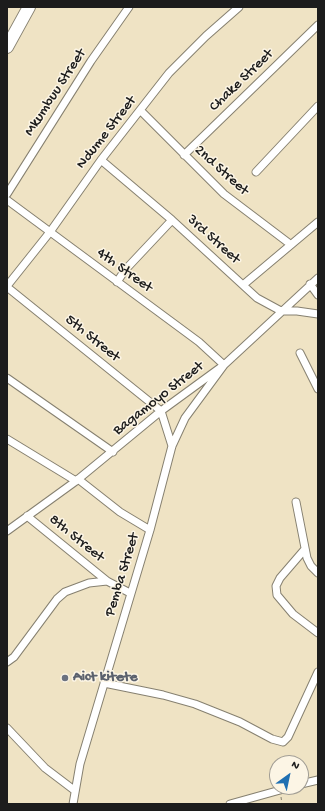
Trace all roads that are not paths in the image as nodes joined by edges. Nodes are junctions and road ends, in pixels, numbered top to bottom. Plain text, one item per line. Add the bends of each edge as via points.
1 (29, 7) edge
2 (129, 7) edge
3 (239, 7) edge
4 (318, 25) edge
5 (7, 47) edge
6 (318, 106) edge
7 (141, 111) junction
8 (184, 155) junction
9 (101, 160) junction
10 (256, 172) dead end
11 (7, 194) edge
12 (7, 200) edge
13 (172, 220) junction
14 (318, 222) edge
15 (50, 232) junction
16 (290, 244) junction
17 (318, 278) edge
18 (117, 282) junction
19 (310, 284) junction
20 (243, 285) junction
21 (7, 287) edge
22 (318, 294) edge
23 (281, 311) junction
24 (318, 314) edge
25 (300, 353) dead end
26 (224, 365) junction
27 (7, 378) edge
28 (318, 389) edge
29 (161, 411) junction
30 (7, 439) edge
31 (172, 446) junction
32 (113, 452) junction
33 (77, 480) junction
34 (296, 502) dead end
35 (27, 516) junction
36 (7, 530) edge
37 (150, 530) junction
38 (305, 549) junction
39 (318, 573) edge
40 (107, 581) junction
41 (130, 593) junction
42 (318, 633) edge
43 (7, 662) edge
44 (318, 672) edge
45 (104, 682) junction
46 (7, 728) edge
47 (74, 790) junction
48 (269, 793) edge
49 (73, 804) edge
50 (230, 804) edge

1 - 5 highway
2 - 11 street, Mkumbuu Street via 90,61
3 - 7 street, Ndume Street via 169,73
4 - 8 street, Chake Street
6 - 10 street
7 - 8 street, 2nd Street
7 - 9 street, Ndume Street
8 - 16 street, 2nd Street via 224,194
9 - 13 street, 3rd Street
9 - 15 street, Ndume Street
12 - 15 street, 4th Street
13 - 18 street
13 - 20 street, 3rd Street
14 - 16 street
15 - 18 street, 4th Street
15 - 21 street, Ndume Street
16 - 20 street
17 - 19 street, Bagamoyo Street
18 - 26 street, 4th Street via 199,342
19 - 22 street
19 - 23 street, Bagamoyo Street
20 - 23 street, 3rd Street via 257,298
21 - 29 street, 5th Street
23 - 24 street, 3rd Street
23 - 26 street, Bagamoyo Street
25 - 28 street
26 - 29 street, Bagamoyo Street
26 - 31 street, Pemba Street via 185,418
27 - 32 street
29 - 31 street
29 - 32 street, Bagamoyo Street
30 - 33 street
31 - 37 street, Pemba Street
32 - 33 street, Bagamoyo Street
33 - 35 street, Bagamoyo Street
33 - 37 street via 120,512
34 - 38 street
35 - 36 street, Bagamoyo Street
35 - 40 street, 8th Street
37 - 41 street, Pemba Street
38 - 39 street via 311,566
38 - 42 street via 280,578 276,586 277,595 293,614
40 - 41 street, 8th Street
40 - 43 street via 89,583 65,592 14,657
41 - 45 street, Pemba Street
44 - 45 street via 288,737 283,742 195,704
45 - 47 street, Pemba Street
46 - 47 street via 45,768
47 - 49 street, Pemba Street
48 - 50 street

